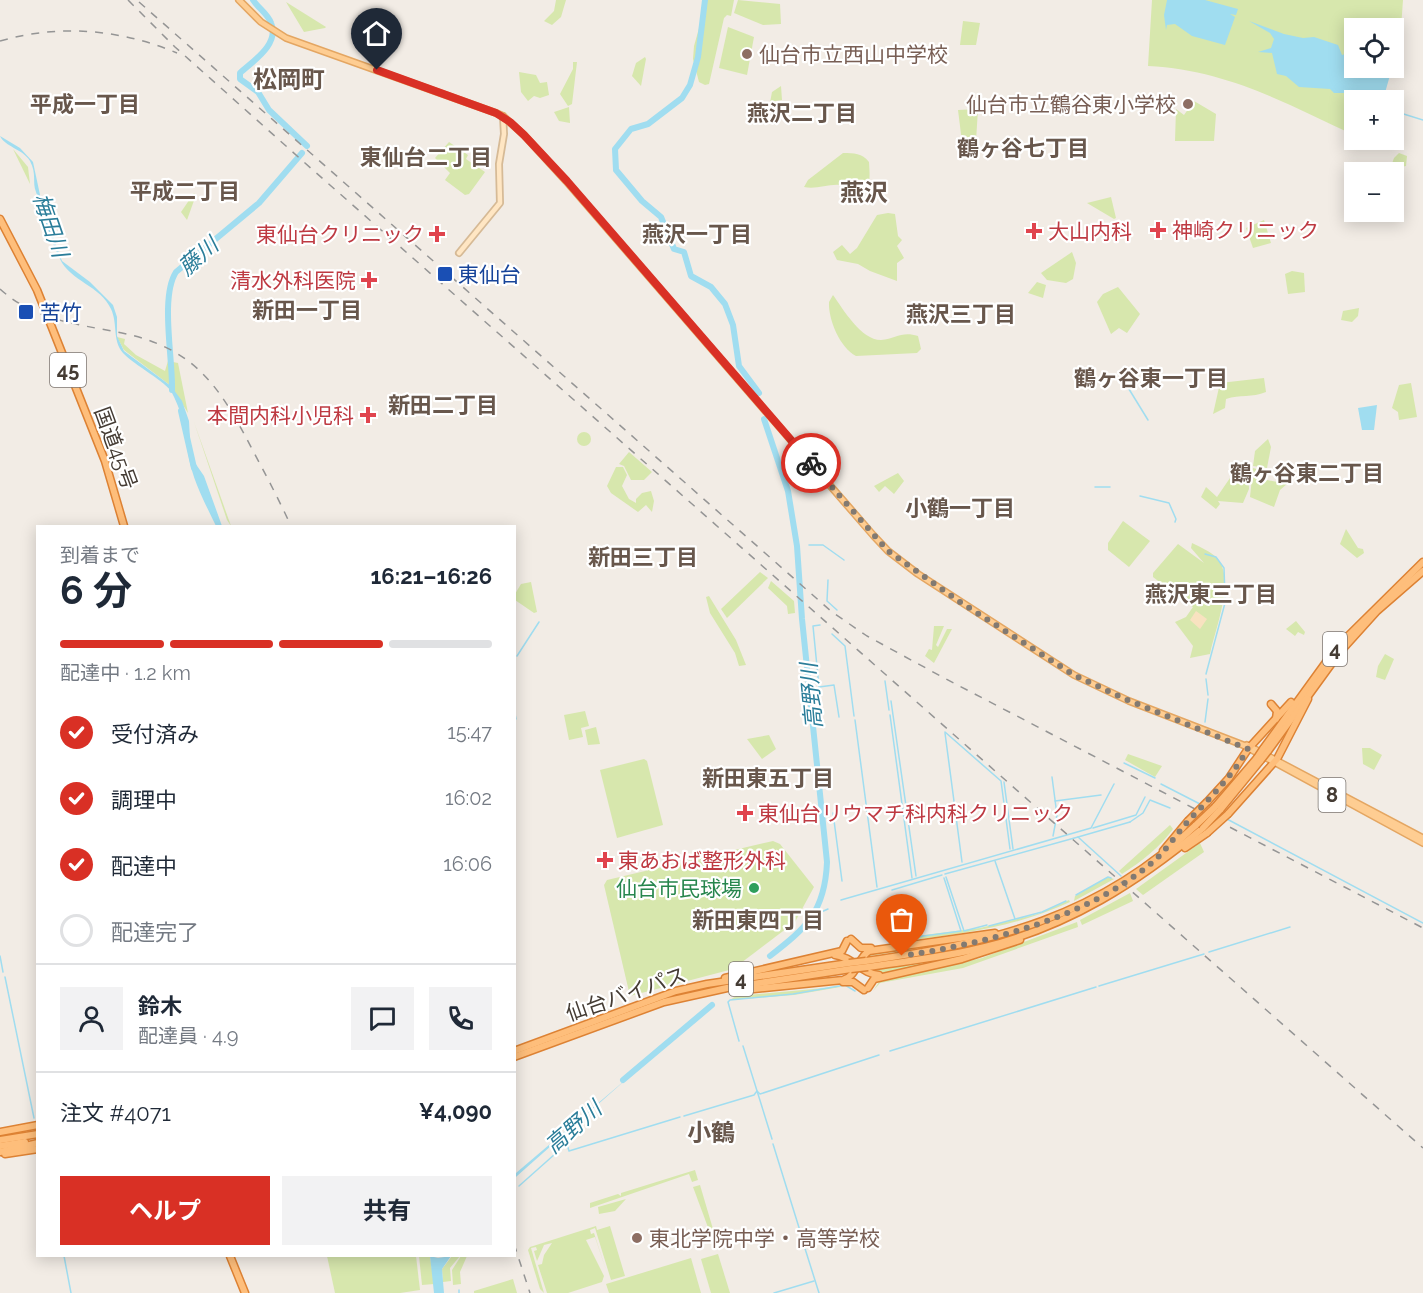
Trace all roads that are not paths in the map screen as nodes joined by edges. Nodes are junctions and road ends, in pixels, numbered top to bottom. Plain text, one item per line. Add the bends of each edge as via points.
1 (239, 0) edge
2 (503, 116) junction
3 (0, 219) edge
4 (459, 253) dead end
5 (124, 525) edge
6 (1423, 562) edge
7 (1423, 571) edge
8 (1314, 681) junction
9 (1287, 708) junction
10 (1276, 720) junction
11 (1248, 746) junction
12 (1275, 761) junction
13 (1202, 829) junction
14 (1423, 840) edge
15 (1159, 861) junction
16 (1035, 928) junction
17 (889, 947) junction
18 (826, 955) junction
19 (858, 965) junction
20 (886, 975) junction
21 (832, 982) junction
22 (707, 984) junction
23 (709, 992) junction
24 (636, 1008) junction
25 (625, 1012) junction
26 (541, 1045) junction
27 (516, 1051) edge
28 (516, 1057) edge
29 (36, 1130) edge
30 (0, 1135) edge
31 (36, 1142) edge
32 (36, 1143) edge
33 (0, 1146) edge
34 (36, 1149) edge
35 (0, 1153) edge
36 (232, 1257) edge
37 (248, 1293) edge

1 - 2 main road, 8 via 276,33
2 - 4 main road via 500,203
2 - 11 main road, 8 via 567,181 873,535 904,565 1074,675 1129,701
3 - 5 highway, 国道45号 / 45 via 37,290 105,461
6 - 8 highway, 仙台バイパス / 4 via 1358,624
7 - 8 highway, 仙台バイパス / 4 via 1377,611
8 - 9 highway
8 - 12 highway
8 - 13 highway, 仙台バイパス / 4, bridge via 1259,759
9 - 10 highway
9 - 10 highway via 1271,704 1277,711
10 - 11 highway
11 - 12 main road, 8
11 - 15 highway, bridge via 1229,778 1188,821
12 - 13 highway, bridge via 1228,814
12 - 14 main road, 8
13 - 15 highway, 仙台バイパス / 4
13 - 15 highway
15 - 16 highway, 仙台バイパス / 4 via 1083,912
16 - 17 highway
16 - 19 highway, 仙台バイパス / 4 via 963,952
16 - 20 highway via 993,950
17 - 18 highway via 861,948 849,940 842,951
17 - 19 highway via 869,951
18 - 19 highway via 842,956
18 - 22 highway
19 - 20 highway via 871,974
19 - 21 highway via 848,979
19 - 22 highway, 仙台バイパス / 4
19 - 23 highway, 仙台バイパス / 4
20 - 21 highway via 871,980 866,989 853,982
21 - 23 highway
22 - 24 highway, 仙台バイパス / 4
23 - 24 highway, 仙台バイパス / 4
24 - 25 highway, 仙台バイパス / 4
25 - 26 highway, 仙台バイパス / 4
25 - 26 highway, 仙台バイパス / 4
26 - 27 highway, 仙台バイパス / 4
26 - 28 highway, 仙台バイパス / 4
29 - 30 highway
31 - 33 highway
32 - 35 highway
34 - 35 highway
36 - 37 highway

